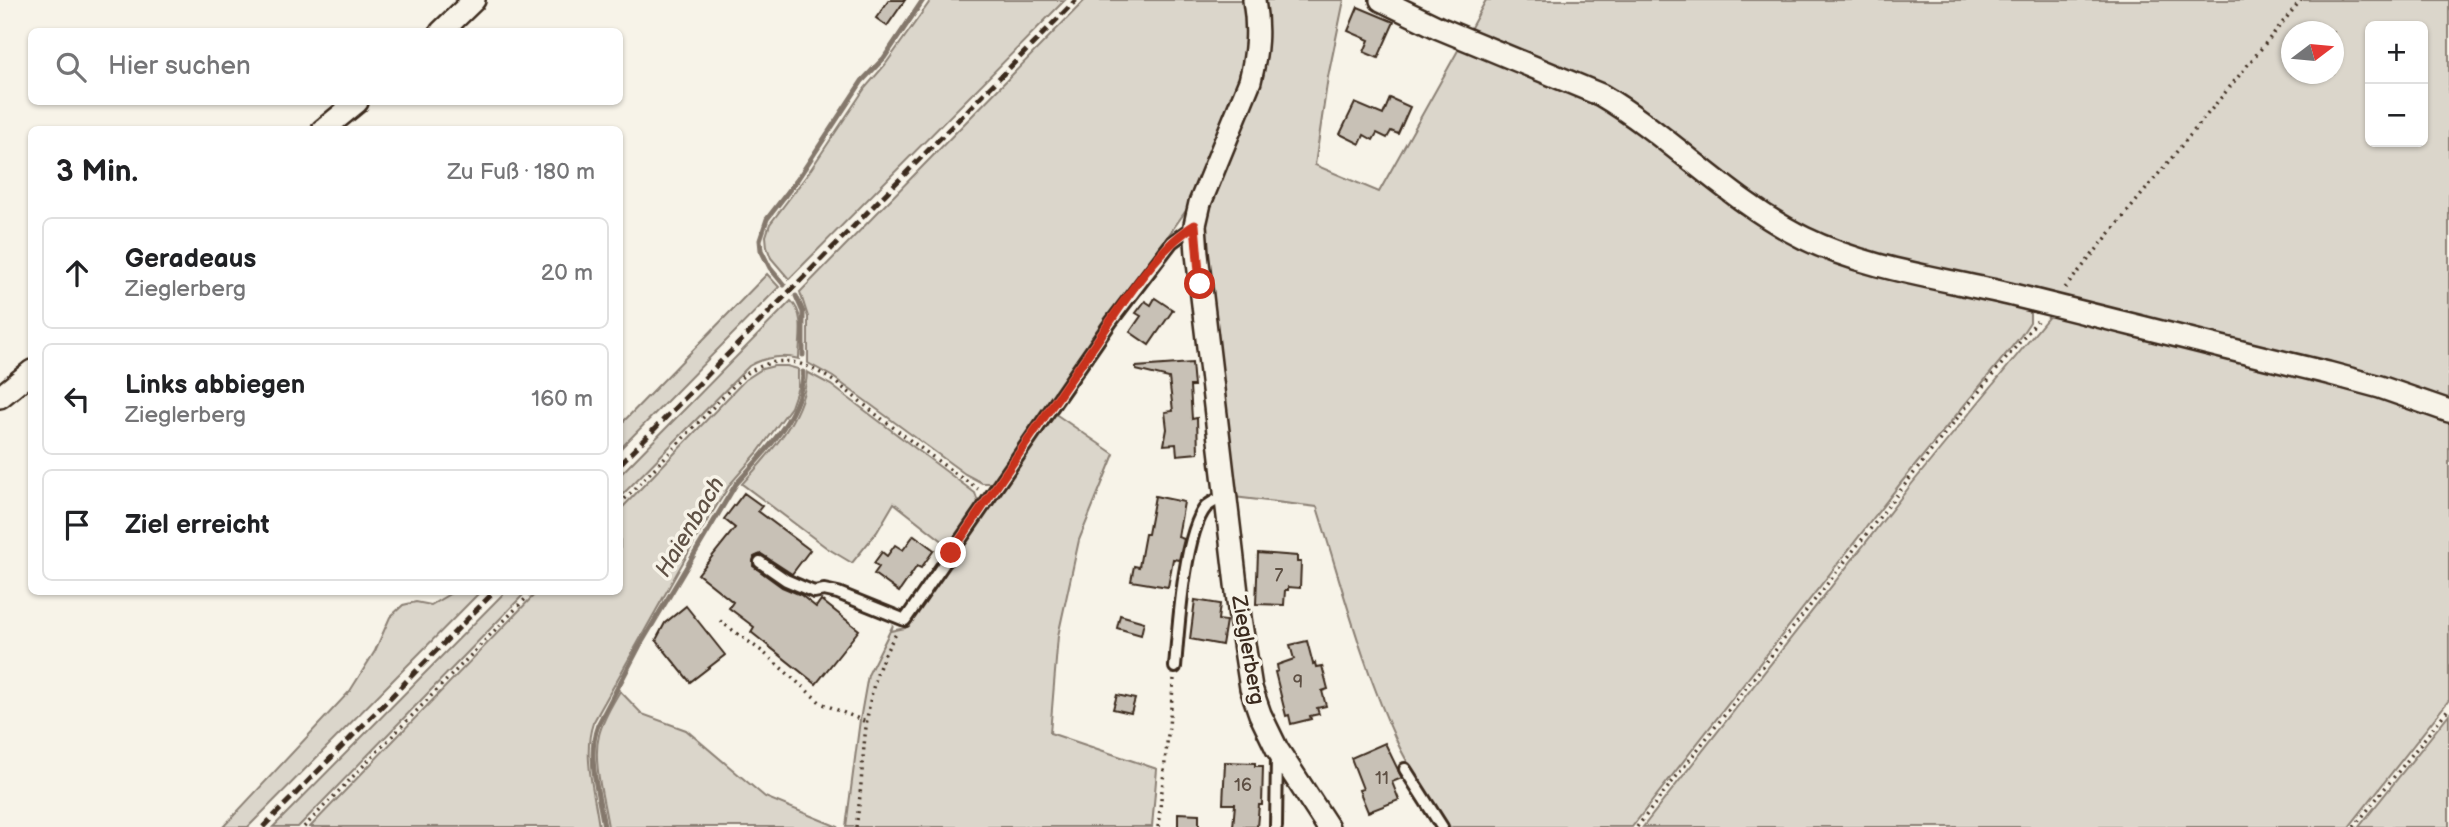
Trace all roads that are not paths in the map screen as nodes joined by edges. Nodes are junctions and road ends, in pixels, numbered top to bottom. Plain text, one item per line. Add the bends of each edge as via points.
1 (474, 0) edge
2 (1254, 0) edge
3 (1381, 0) edge
4 (445, 28) edge
5 (353, 105) edge
6 (328, 126) edge
7 (1195, 225) junction
8 (28, 374) edge
9 (0, 397) edge
10 (2449, 411) edge
11 (1225, 497) junction
12 (760, 562) dead end
13 (1175, 667) road end
14 (1278, 749) junction
15 (1405, 769) dead end
16 (1276, 827) edge
17 (1328, 827) edge
18 (1442, 827) edge

1 - 4 street
2 - 7 street, Zieglerberg via 1257,47 1250,81
3 - 10 street via 1601,94 1773,221 1830,250 2367,383
5 - 6 street
7 - 11 street, Zieglerberg
7 - 12 lane via 1156,260 1103,332 905,620 838,593 814,592
8 - 9 street
11 - 13 lane via 1203,512 1189,554
11 - 14 street, Zieglerberg via 1251,688
14 - 16 lane
14 - 17 street, Zieglerberg
15 - 18 lane

